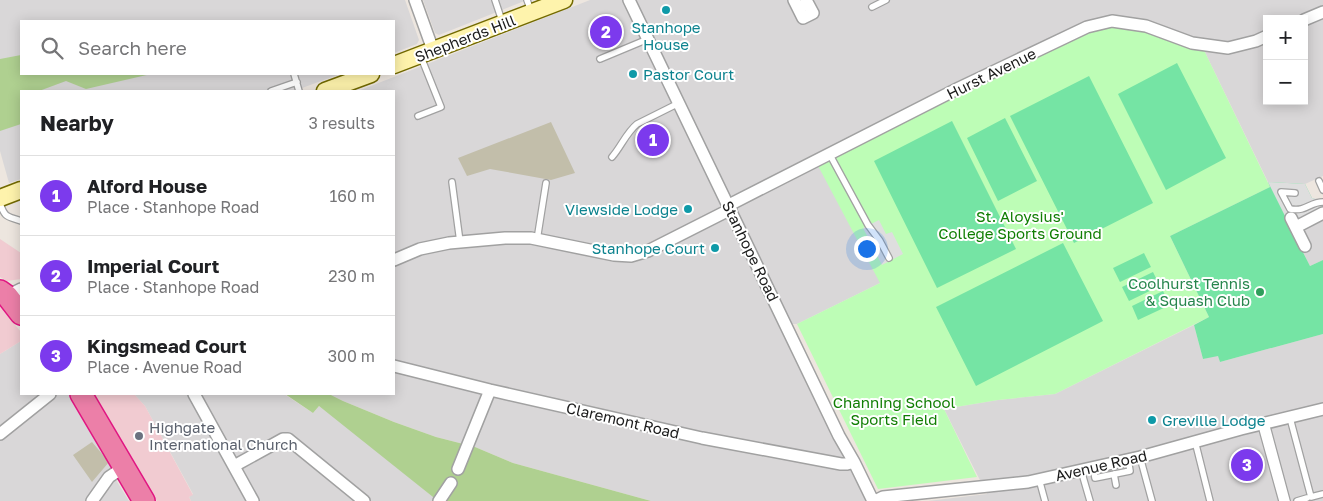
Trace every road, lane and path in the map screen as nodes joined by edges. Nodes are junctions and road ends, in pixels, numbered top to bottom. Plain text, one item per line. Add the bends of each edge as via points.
1 (415, 0) edge
2 (494, 0) edge
3 (564, 0) edge
4 (629, 0) edge
5 (794, 0) edge
6 (806, 0) edge
7 (886, 0) edge
8 (529, 6) edge
9 (872, 7) dead end
10 (1323, 12) edge
11 (1308, 18) edge
12 (503, 23) junction
13 (1263, 38) edge
14 (648, 39) junction
15 (426, 52) junction
16 (600, 59) dead end
17 (395, 65) edge
18 (294, 75) edge
19 (368, 75) edge
20 (296, 82) junction
21 (274, 90) edge
22 (299, 90) edge
23 (328, 90) edge
24 (680, 103) junction
25 (418, 116) dead end
26 (830, 155) junction
27 (612, 157) dead end
28 (1319, 181) dead end
29 (452, 182) dead end
30 (546, 183) dead end
31 (20, 190) edge
32 (1323, 190) edge
33 (1295, 193) dead end
34 (0, 198) edge
35 (1323, 202) edge
36 (0, 204) edge
37 (730, 207) junction
38 (1323, 214) edge
39 (20, 221) edge
40 (537, 240) junction
41 (460, 242) junction
42 (1305, 246) dead end
43 (889, 258) dead end
44 (395, 260) edge
45 (9, 292) edge
46 (20, 312) edge
47 (395, 366) edge
48 (490, 390) junction
49 (49, 395) edge
50 (81, 395) edge
51 (195, 395) edge
52 (1323, 409) edge
53 (1290, 418) junction
54 (1264, 424) junction
55 (0, 434) edge
56 (1195, 441) junction
57 (1140, 457) junction
58 (1128, 459) junction
59 (854, 462) junction
60 (234, 466) junction
61 (124, 467) junction
62 (458, 468) dead end
63 (1087, 468) junction
64 (1114, 474) junction
65 (1038, 479) junction
66 (451, 483) dead end
67 (1116, 485) dead end
68 (1323, 494) edge
69 (1307, 498) dead end
70 (92, 501) edge
71 (144, 501) edge
72 (253, 501) edge
73 (364, 501) edge
74 (439, 501) edge
75 (874, 501) edge
76 (1044, 501) edge
77 (1090, 501) edge
78 (1152, 501) edge
79 (1210, 501) edge
80 (1282, 501) edge
81 (1287, 501) edge
82 (1297, 501) edge

1 - 15 street
2 - 12 lane
3 - 8 street, Shepherds Hill
4 - 14 street, Stanhope Road
5 - 6 street via 803,18 813,13
7 - 9 lane
8 - 12 street, Shepherds Hill
10 - 11 street
12 - 15 street, Shepherds Hill
13 - 26 street, Hurst Avenue via 1228,48 1192,43 1146,26 1112,20 1088,27 959,88
14 - 16 lane
14 - 24 street, Stanhope Road
15 - 17 street, Shepherds Hill
15 - 25 lane via 441,107
18 - 20 lane
19 - 23 street
20 - 21 lane
20 - 22 lane
24 - 27 lane via 636,124
24 - 37 street, Stanhope Road
26 - 37 street, Hurst Avenue
26 - 43 lane
28 - 32 lane
29 - 41 lane
30 - 40 lane
31 - 34 street
33 - 35 lane via 1281,192 1290,208 1300,211
36 - 39 lane via 8,217
37 - 40 street, Hurst Avenue via 648,251 631,256
37 - 59 street, Stanhope Road
38 - 42 street via 1294,223
40 - 41 street, Hurst Avenue via 504,238
41 - 44 street, Hurst Avenue via 420,249
45 - 46 highway
47 - 48 street, Claremont Road
48 - 59 street, Claremont Road via 702,438 841,464
48 - 62 street
49 - 55 street
50 - 61 highway
51 - 60 street
52 - 53 street, Avenue Road
53 - 54 street, Avenue Road
53 - 68 lane via 1311,497
54 - 56 street, Avenue Road
54 - 80 lane
54 - 81 lane
56 - 57 street, Avenue Road
56 - 79 lane
57 - 58 street, Avenue Road
57 - 78 lane
58 - 63 street, Avenue Road
58 - 64 lane via 1130,471
59 - 75 street, Stanhope Road
60 - 72 street
60 - 73 street via 288,439
61 - 70 street via 109,478
61 - 71 highway
63 - 64 lane via 1095,478
63 - 65 street, Avenue Road
63 - 77 lane
64 - 67 lane
65 - 75 street, Avenue Road via 883,497
65 - 76 lane
66 - 74 street
69 - 82 lane

